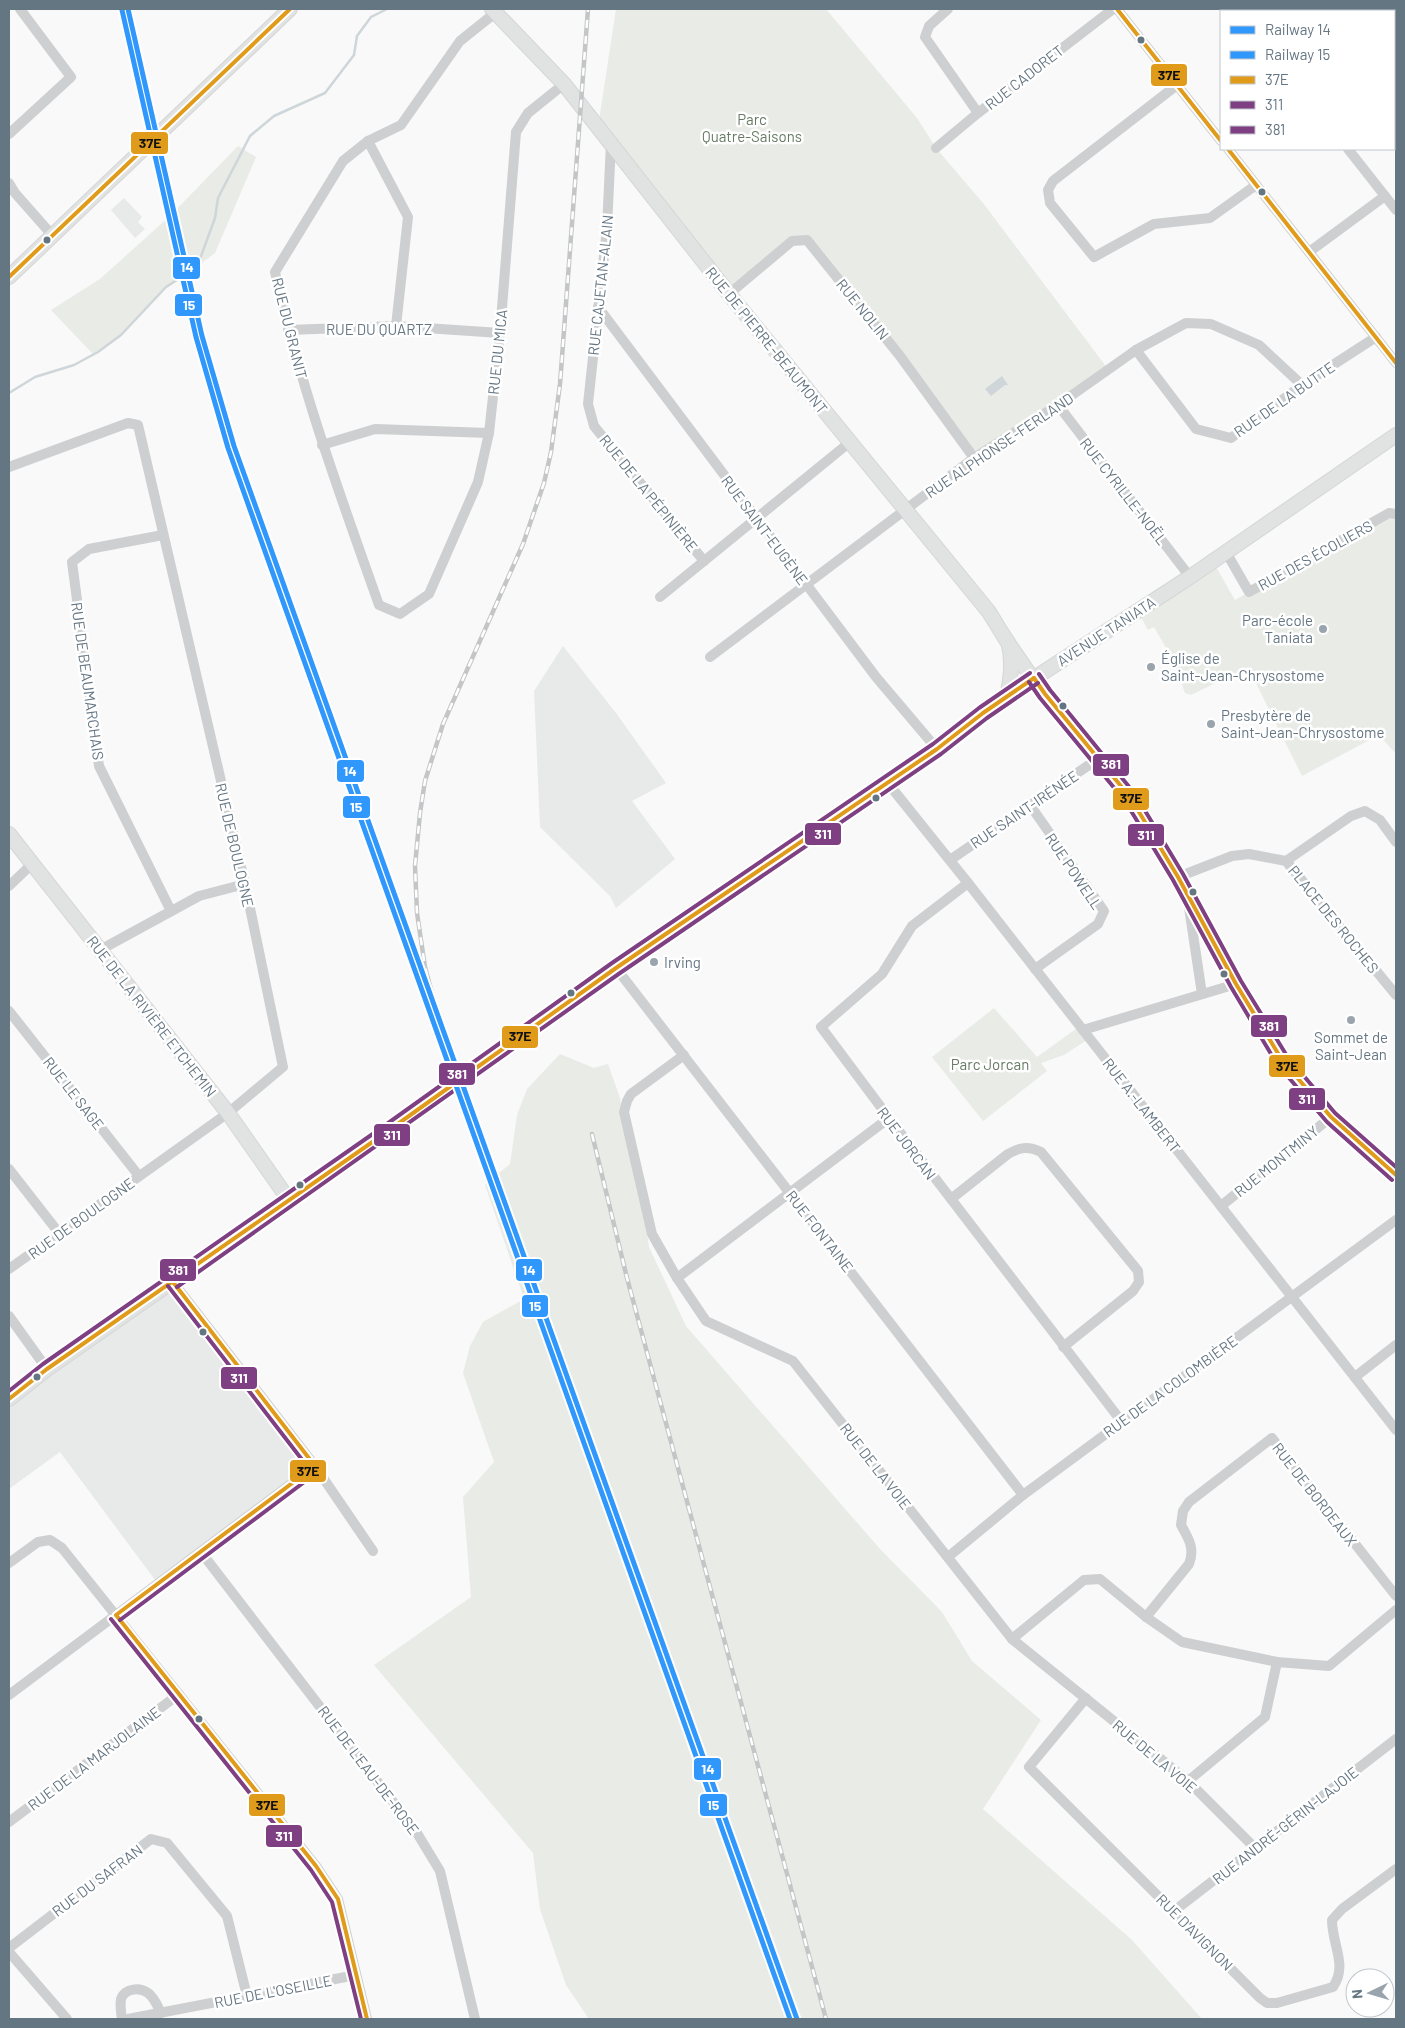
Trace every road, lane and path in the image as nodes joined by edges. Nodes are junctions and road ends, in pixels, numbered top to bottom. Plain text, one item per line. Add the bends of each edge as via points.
1 (20, 9) edge
2 (290, 9) edge
3 (948, 9) edge
4 (1113, 9) edge
5 (1117, 9) edge
6 (493, 11) edge
7 (564, 84) junction
8 (1178, 85) junction
9 (978, 112) junction
10 (9, 134) edge
11 (1220, 140) edge
12 (368, 141) junction
13 (611, 143) junction
14 (936, 148) dead end
15 (1229, 150) edge
16 (1349, 150) edge
17 (9, 183) edge
18 (1256, 185) junction
19 (1385, 196) junction
20 (1396, 210) edge
21 (52, 235) junction
22 (1309, 252) junction
23 (9, 277) edge
24 (729, 294) junction
25 (598, 307) junction
26 (396, 326) junction
27 (288, 330) junction
28 (500, 333) junction
29 (1376, 337) junction
30 (1136, 350) junction
31 (1396, 363) edge
32 (1302, 385) junction
33 (1058, 405) junction
34 (594, 426) joint
35 (489, 433) junction
36 (1396, 436) edge
37 (850, 442) junction
38 (322, 445) junction
39 (974, 458) junction
40 (9, 467) edge
41 (906, 510) junction
42 (1396, 514) edge
43 (756, 518) junction
44 (163, 534) junction
45 (1226, 552) junction
46 (704, 561) junction
47 (1190, 577) junction
48 (806, 585) junction
49 (660, 597) dead end
50 (400, 614) joint
51 (1009, 645) junction
52 (710, 657) dead end
53 (1034, 678) junction
54 (1007, 696) junction
55 (937, 748) junction
56 (1099, 758) junction
57 (887, 782) junction
58 (1030, 805) junction
59 (9, 834) edge
60 (1396, 842) edge
61 (950, 860) junction
62 (1286, 861) junction
63 (32, 864) junction
64 (1178, 877) junction
65 (245, 884) junction
66 (968, 884) junction
67 (9, 886) edge
68 (1186, 891) junction
69 (171, 911) junction
70 (100, 950) junction
71 (616, 968) junction
72 (1035, 969) junction
73 (1236, 984) junction
74 (1202, 994) junction
75 (1396, 995) edge
76 (9, 1011) edge
77 (1083, 1030) junction
78 (684, 1055) junction
79 (228, 1113) junction
80 (1331, 1117) junction
81 (889, 1118) junction
82 (9, 1169) edge
83 (1396, 1175) edge
84 (139, 1176) junction
85 (790, 1192) junction
86 (951, 1199) junction
87 (289, 1200) junction
88 (1221, 1206) junction
89 (1396, 1220) edge
90 (59, 1233) junction
91 (9, 1269) edge
92 (677, 1278) junction
93 (173, 1282) junction
94 (1292, 1297) junction
95 (9, 1316) edge
96 (1396, 1345) edge
97 (1063, 1347) junction
98 (47, 1369) junction
99 (1355, 1377) junction
100 (9, 1399) edge
101 (1122, 1422) junction
102 (1396, 1430) edge
103 (315, 1466) junction
104 (1023, 1496) junction
105 (373, 1551) dead end
106 (201, 1552) junction
107 (948, 1557) junction
108 (9, 1563) edge
109 (1396, 1596) edge
110 (1396, 1610) edge
111 (116, 1615) junction
112 (1146, 1617) junction
113 (1012, 1639) junction
114 (1277, 1662) junction
115 (179, 1694) junction
116 (9, 1695) edge
117 (1086, 1698) junction
118 (1396, 1738) edge
119 (1188, 1781) junction
120 (9, 1822) edge
121 (1256, 1849) junction
122 (1395, 1873) edge
123 (1174, 1911) junction
124 (9, 1948) edge
125 (9, 1952) edge
126 (356, 1975) junction
127 (247, 1996) junction
128 (161, 2013) junction
129 (67, 2019) edge
130 (122, 2019) edge
131 (128, 2019) edge
132 (367, 2019) edge
133 (475, 2019) edge

1 - 10 street via 71,76
2 - 21 main road
3 - 9 street via 929,26 925,37
4 - 9 street, RUE CADORET
5 - 8 street
6 - 7 main road, RUE DE PIERRE-BEAUMONT
6 - 12 street, RUE DU GRANIT via 460,41 401,125
7 - 13 main road, RUE DE PIERRE-BEAUMONT
7 - 28 street, RUE DU MICA via 528,114 516,132
8 - 11 street
8 - 18 street via 1053,181 1048,190 1050,203 1094,257 1154,224 1210,218
9 - 14 street, RUE CADORET
12 - 26 street via 408,217
12 - 27 street, RUE DU GRANIT via 343,161 275,272
13 - 24 main road, RUE DE PIERRE-BEAUMONT
13 - 25 street, RUE CAJETAN-ALAIN via 607,228
15 - 18 street
16 - 19 street
17 - 21 street
18 - 22 street
19 - 20 street
19 - 22 street
21 - 23 main road
22 - 29 street
24 - 37 main road, RUE DE PIERRE-BEAUMONT
24 - 39 street, RUE NOLIN via 792,241 807,240 900,356
25 - 34 street, RUE CAJETAN-ALAIN via 588,404
25 - 43 street, RUE SAINT-EUGÈNE
26 - 27 street, RUE DU QUARTZ
26 - 28 street, RUE DU QUARTZ
27 - 38 street, RUE DU GRANIT
28 - 35 street, RUE DU MICA
29 - 31 street
29 - 32 street, RUE DE LA BUTTE
30 - 32 street, RUE ALPHONSE-FERLAND via 1186,323 1211,324 1259,345
30 - 32 street, RUE DE LA BUTTE via 1196,429 1231,438
30 - 33 street, RUE ALPHONSE-FERLAND
33 - 39 street, RUE ALPHONSE-FERLAND
33 - 47 street, RUE CYRILLE-NOËL
34 - 46 street, RUE DE LA PÉPINIÈRE
35 - 38 street via 375,429
35 - 50 street, RUE DU MICA via 478,482 429,594
36 - 45 main road, AVENUE TANIATA
37 - 41 main road, RUE DE PIERRE-BEAUMONT
37 - 43 street
38 - 50 street, RUE DU GRANIT via 379,606
39 - 41 street, RUE ALPHONSE-FERLAND
40 - 44 street, RUE DE BOULOGNE via 128,423 138,425
41 - 48 street, RUE ALPHONSE-FERLAND
41 - 51 main road, RUE DE PIERRE-BEAUMONT via 989,612
42 - 45 street, RUE DES ÉCOLIERS via 1389,513 1249,592
43 - 46 street
43 - 48 street, RUE SAINT-EUGÈNE
44 - 65 street, RUE DE BOULOGNE
44 - 69 street, RUE DE BEAUMARCHAIS via 89,549 72,562 99,766
45 - 47 main road, AVENUE TANIATA
46 - 49 street
47 - 53 main road, AVENUE TANIATA
48 - 52 street, RUE ALPHONSE-FERLAND
48 - 55 street, RUE SAINT-EUGÈNE via 876,677
51 - 53 main road, RUE DE PIERRE-BEAUMONT
51 - 54 main road via 1012,658
53 - 54 main road, AVENUE TANIATA
53 - 56 main road, RUE DE PIERRE-BEAUMONT
54 - 55 main road, AVENUE TANIATA
55 - 57 main road, AVENUE TANIATA
56 - 58 street, RUE SAINT-IRÉNÉE
56 - 64 main road, RUE DE PIERRE-BEAUMONT via 1130,797
57 - 61 street, RUE A.-LAMBERT
57 - 71 main road, AVENUE TANIATA
58 - 61 street, RUE SAINT-IRÉNÉE
58 - 72 street, RUE POWELL via 1104,911 1098,924
59 - 63 main road, RUE DE LA RIVIÈRE ETCHEMIN
60 - 62 street via 1380,820 1365,811 1351,816
61 - 66 street, RUE A.-LAMBERT
62 - 64 street, PLACE DES ROCHES via 1250,854 1232,856
62 - 75 street, PLACE DES ROCHES
63 - 67 street
63 - 70 main road, RUE DE LA RIVIÈRE ETCHEMIN
64 - 68 main road, RUE DE PIERRE-BEAUMONT
65 - 69 street via 199,896
65 - 79 street, RUE DE BOULOGNE via 284,1067
66 - 72 street, RUE A.-LAMBERT
66 - 81 street, RUE JORCAN via 912,926 882,974 821,1027
68 - 73 main road, RUE DE PIERRE-BEAUMONT
68 - 74 street
69 - 70 street
70 - 79 main road, RUE DE LA RIVIÈRE ETCHEMIN
71 - 78 street, RUE FONTAINE
71 - 87 main road, AVENUE TANIATA
72 - 77 street, RUE A.-LAMBERT
73 - 74 street
73 - 80 main road, RUE DE PIERRE-BEAUMONT via 1282,1060
74 - 77 street
76 - 84 street, RUE LE SAGE
77 - 88 street, RUE A.-LAMBERT
78 - 85 street, RUE FONTAINE
78 - 92 street, RUE DE LA VOIE via 631,1094 624,1112 652,1234
79 - 84 street, RUE DE BOULOGNE
79 - 87 main road, RUE DE LA RIVIÈRE ETCHEMIN
80 - 83 main road, RUE DE PIERRE-BEAUMONT
80 - 88 street, RUE MONTMINY
81 - 85 street
81 - 86 street, RUE JORCAN
82 - 90 street
84 - 90 street, RUE DE BOULOGNE
85 - 92 street
85 - 104 street, RUE FONTAINE
86 - 97 street, RUE JORCAN
86 - 97 street via 1008,1154 1030,1146 1041,1152 1138,1271 1139,1282 1133,1291
87 - 93 main road, AVENUE TANIATA
88 - 94 street, RUE A.-LAMBERT
89 - 94 street, RUE DE LA COLOMBIÈRE
90 - 91 street, RUE DE BOULOGNE
92 - 107 street, RUE DE LA VOIE via 706,1320 793,1361
93 - 98 main road, AVENUE TANIATA
93 - 103 street
94 - 99 street, RUE A.-LAMBERT
94 - 101 street, RUE DE LA COLOMBIÈRE
95 - 98 street
96 - 99 street
97 - 101 street, RUE JORCAN
98 - 100 main road, AVENUE TANIATA
99 - 102 street, RUE A.-LAMBERT
101 - 104 street, RUE DE LA COLOMBIÈRE
103 - 105 street
103 - 106 street
104 - 107 street, RUE DE LA COLOMBIÈRE
106 - 111 street
106 - 133 street, RUE DE L'EAU-DE-ROSE via 417,1833 440,1871
107 - 113 street, RUE DE LA VOIE
108 - 111 street via 38,1542 50,1540 62,1548
109 - 112 street, RUE DE BORDEAUX via 1272,1438 1189,1502 1183,1511 1181,1525 1193,1554 1190,1564
110 - 114 street via 1328,1666
111 - 115 street
111 - 116 street
112 - 113 street via 1100,1579 1084,1580
112 - 114 street via 1182,1642
113 - 117 street, RUE DE LA VOIE
114 - 119 street via 1265,1717
115 - 120 street, RUE DE LA MARJOLAINE
115 - 126 street via 316,1866 338,1899
117 - 119 street, RUE DE LA VOIE
117 - 123 street, RUE D'AVIGNON via 1029,1767
118 - 121 street, RUE ANDRÉ-GÉRIN-LAJOIE
119 - 121 street, RUE DE LA VOIE
121 - 123 street, RUE ANDRÉ-GÉRIN-LAJOIE
122 - 123 street, RUE D'AVIGNON via 1342,1909 1332,1920 1341,1966 1333,1987 1277,2004 1260,1998
124 - 127 street, RUE DU SAFRAN via 151,1839 167,1843 227,1916
125 - 129 street
126 - 127 street, RUE DE L'OSEILLE
126 - 132 street
127 - 128 street, RUE DE L'OSEILLE
128 - 130 street via 150,1994 142,1989 132,1989 121,2000
128 - 131 street, RUE DE L'OSEILLE

